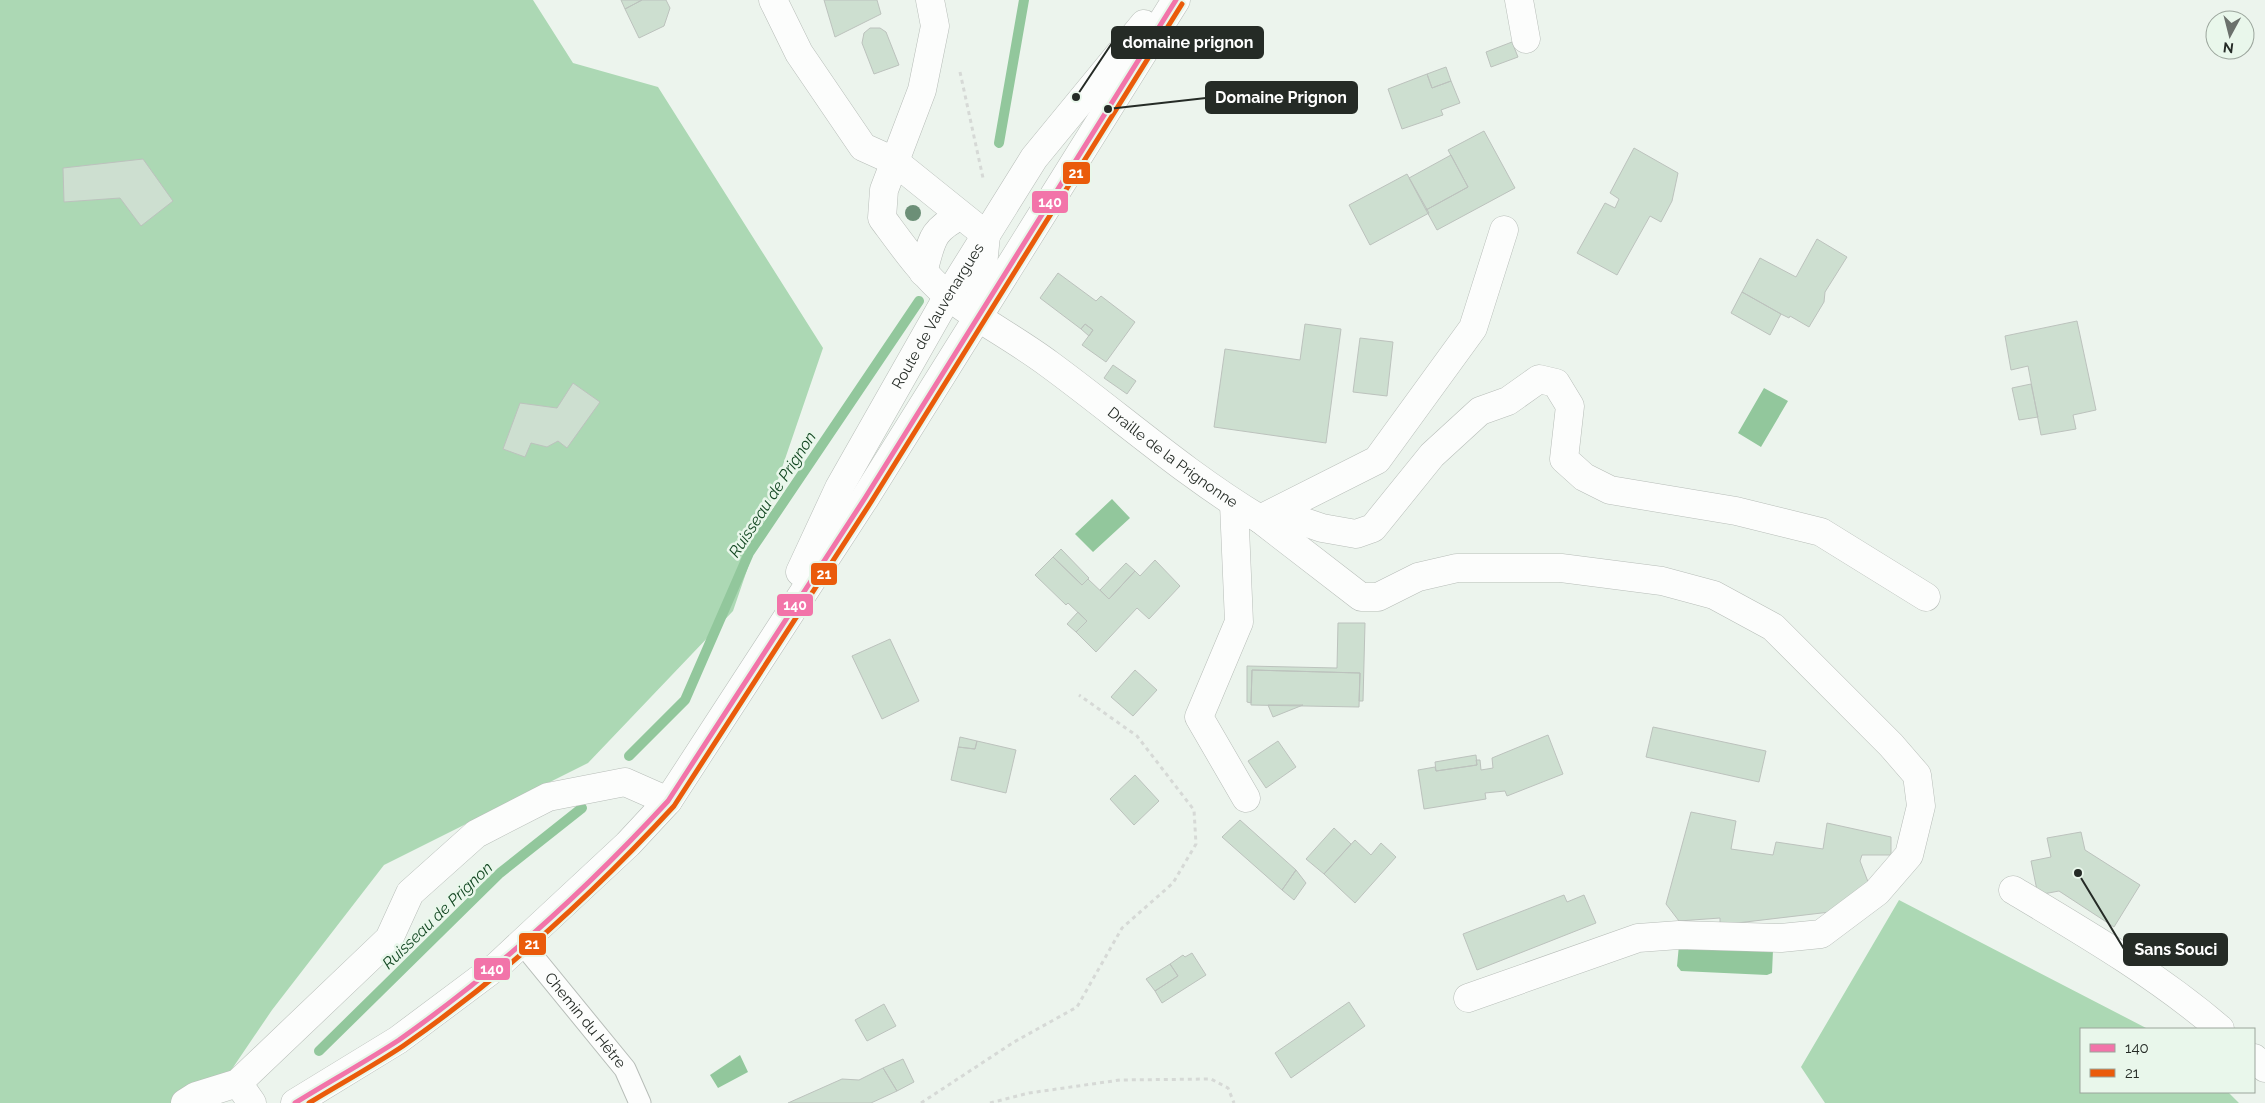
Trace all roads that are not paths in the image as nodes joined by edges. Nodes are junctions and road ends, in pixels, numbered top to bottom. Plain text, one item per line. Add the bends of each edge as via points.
1 (773, 0) edge
2 (930, 0) edge
3 (1164, 0) edge
4 (1176, 0) edge
5 (1519, 0) edge
6 (1526, 39) dead end
7 (894, 161) junction
8 (960, 216) junction
9 (1504, 230) dead end
10 (986, 235) junction
11 (923, 272) junction
12 (948, 296) junction
13 (978, 316) junction
14 (1234, 504) junction
15 (1267, 515) junction
16 (1926, 597) dead end
17 (758, 662) junction
18 (1246, 798) dead end
19 (668, 801) junction
20 (2013, 890) dead end
21 (522, 943) junction
22 (1468, 998) dead end
23 (2219, 1028) edge
24 (2255, 1059) edge
25 (2265, 1068) edge
26 (245, 1093) edge
27 (184, 1103) edge
28 (295, 1103) edge
29 (640, 1103) edge

1 - 7 street via 799,53 863,147
2 - 7 street, Draille de la Prignonne via 935,26 922,90
3 - 10 street, Route de Vauvenargues via 1034,158
4 - 13 street, Route de Vauvenargues
5 - 6 street
7 - 8 street
7 - 11 street, Draille de la Prignonne via 884,190 882,218
8 - 10 street
8 - 11 street via 944,224 934,235
9 - 15 street via 1473,328 1377,460
10 - 12 street, Route de Vauvenargues
10 - 13 street
11 - 12 street, Draille de la Prignonne
12 - 13 street, Draille de la Prignonne
12 - 17 street, Route de Vauvenargues via 839,488
13 - 14 street, Draille de la Prignonne via 1049,364
13 - 17 street, Route de Vauvenargues
14 - 15 street
14 - 18 street, Draille de la Prignonne via 1239,622 1199,717
15 - 16 street via 1356,534 1374,528 1432,455 1480,411 1508,401 1539,379 1556,383 1570,406 1564,459 1584,477 1610,490 1736,511 1821,532
15 - 22 street via 1361,597 1378,597 1418,578 1457,568 1561,568 1662,582 1714,595 1773,627 1917,774 1921,806 1909,855 1877,892 1821,934 1781,938 1679,935 1638,938
17 - 19 street, Route de Vauvenargues
19 - 21 street, Route de Vauvenargues via 628,844
19 - 26 street via 625,782 548,797 476,834 410,893 389,939
20 - 23 street via 2110,947 2199,1010
21 - 28 street, Route de Vauvenargues via 497,966 398,1040
21 - 29 lane, Chemin du Hêtre via 625,1069
24 - 25 street
26 - 27 street via 196,1096

